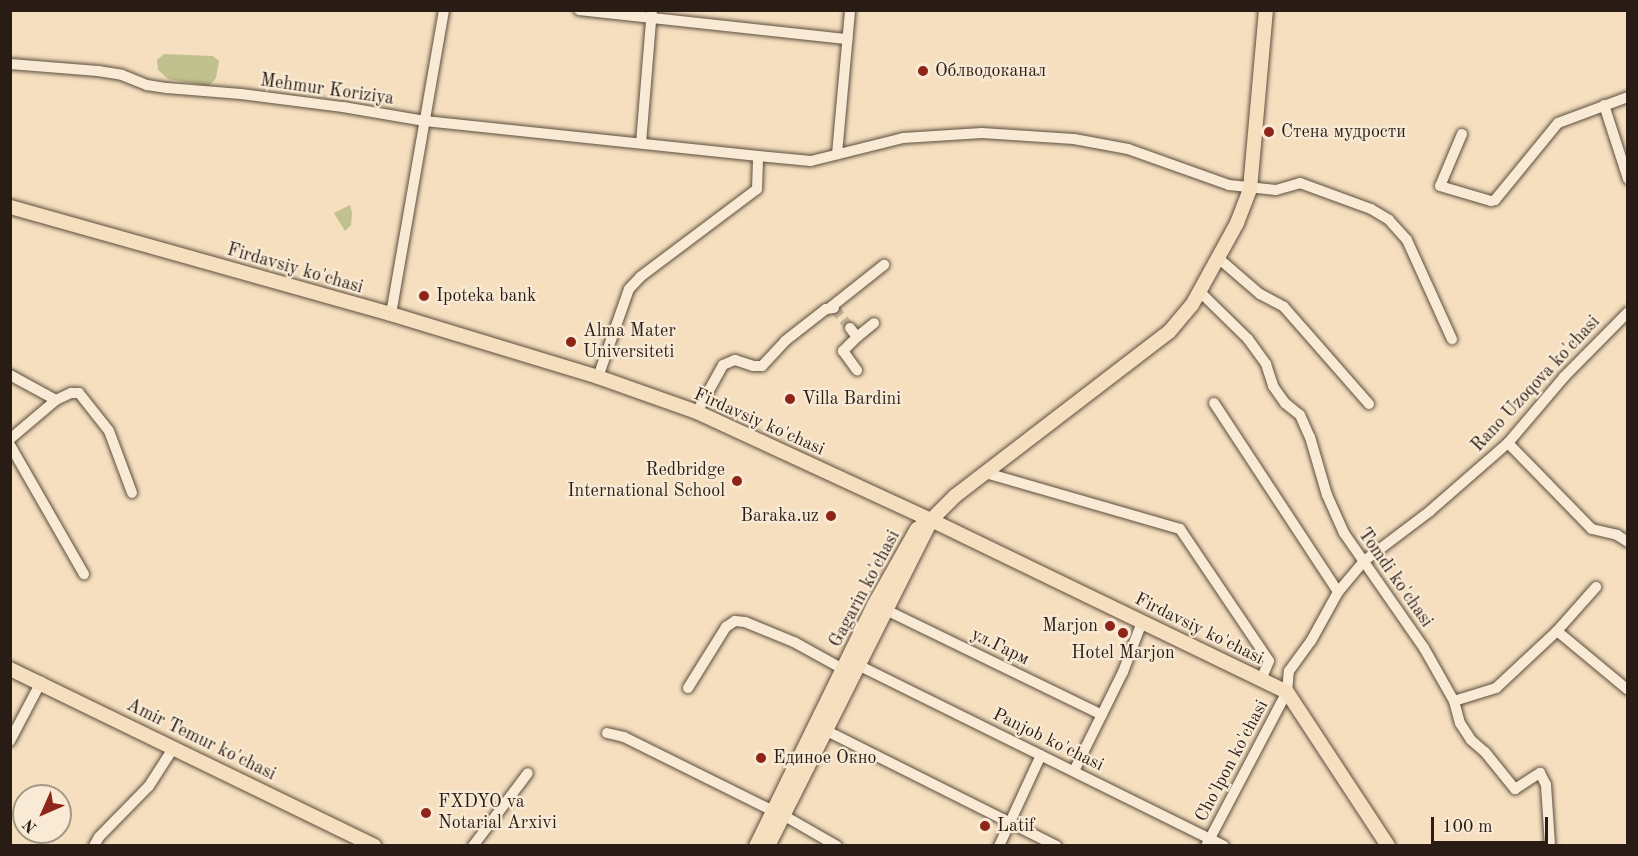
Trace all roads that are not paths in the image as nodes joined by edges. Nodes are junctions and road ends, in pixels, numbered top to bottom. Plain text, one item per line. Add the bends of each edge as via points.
1 (444, 10) edge
2 (579, 10) edge
3 (850, 10) edge
4 (1266, 10) edge
5 (652, 14) edge
6 (847, 39) junction
7 (10, 64) edge
8 (1628, 97) edge
9 (1604, 105) junction
10 (425, 121) junction
11 (1462, 134) dead end
12 (641, 143) junction
13 (837, 154) junction
14 (759, 156) junction
15 (1628, 179) edge
16 (1250, 189) junction
17 (10, 207) edge
18 (1217, 257) junction
19 (884, 265) dead end
20 (1199, 291) junction
21 (1628, 312) edge
22 (392, 314) junction
23 (874, 323) dead end
24 (1452, 339) dead end
25 (857, 370) dead end
26 (10, 375) edge
27 (598, 377) junction
28 (56, 400) junction
29 (1214, 403) dead end
30 (1369, 404) dead end
31 (697, 412) junction
32 (10, 439) edge
33 (1508, 443) junction
34 (10, 445) edge
35 (986, 473) junction
36 (132, 493) dead end
37 (931, 520) junction
38 (1628, 542) edge
39 (1364, 561) junction
40 (84, 574) dead end
41 (1596, 587) dead end
42 (1338, 592) junction
43 (884, 609) junction
44 (1142, 622) junction
45 (1557, 631) junction
46 (858, 665) junction
47 (10, 669) edge
48 (843, 669) junction
49 (1261, 680) junction
50 (41, 682) junction
51 (688, 688) dead end
52 (1628, 690) edge
53 (1287, 692) junction
54 (1454, 701) junction
55 (1102, 715) junction
56 (825, 730) junction
57 (607, 734) dead end
58 (10, 741) edge
59 (174, 747) junction
60 (1041, 755) junction
61 (1074, 771) junction
62 (528, 773) dead end
63 (778, 813) junction
64 (1010, 821) junction
65 (357, 841) edge
66 (1208, 842) edge
67 (94, 846) edge
68 (375, 846) edge
69 (473, 846) edge
70 (756, 846) edge
71 (768, 846) edge
72 (837, 846) edge
73 (999, 846) edge
74 (1057, 846) edge
75 (1224, 846) edge
76 (1388, 846) edge
77 (1550, 846) edge

1 - 10 street
2 - 5 street
3 - 6 street
4 - 16 main road
5 - 6 street
5 - 12 street
6 - 13 street
7 - 10 street, Mehmur Koriziya via 98,71 147,85 297,101
8 - 9 street
9 - 11 street via 1558,123 1491,201 1440,186
9 - 15 street
10 - 12 street, Mehmur Koriziya
10 - 22 street
12 - 14 street, Mehmur Koriziya
13 - 14 street, Mehmur Koriziya via 811,161
13 - 16 street, Mehmur Koriziya via 903,138 982,133 1074,139 1128,149 1229,186
14 - 27 street via 759,183 752,195 629,289
16 - 18 main road via 1237,223
16 - 24 street, Mehmur Koriziya via 1276,190 1300,183 1371,209 1389,220 1407,240
17 - 22 main road, Firdavsiy ko'chasi
18 - 20 main road
18 - 30 street via 1260,294 1284,307
19 - 31 street via 833,308 785,341 762,366 735,360 723,365
20 - 35 main road via 1182,320 1169,332
20 - 39 street, Tomdi ko'chasi via 1248,339 1266,364 1273,386 1300,416 1327,495 1344,533
21 - 33 street, Rano Uzoqova ko'chasi
22 - 27 main road, Firdavsiy ko'chasi
23 - 25 street via 854,332 843,351
26 - 28 street
27 - 31 main road, Firdavsiy ko'chasi
28 - 32 street
28 - 36 street via 71,393 84,398 109,431
29 - 42 street
31 - 37 main road, Firdavsiy ko'chasi
33 - 38 street via 1592,529
33 - 39 street, Rano Uzoqova ko'chasi via 1430,511
34 - 40 street
35 - 37 main road
35 - 49 street via 1180,529 1269,661
37 - 43 main road, Gagarin ko'chasi
37 - 44 main road, Firdavsiy ko'chasi
37 - 48 main road, Gagarin ko'chasi via 916,529
39 - 42 street, Rano Uzoqova ko'chasi
39 - 54 street, Tomdi ko'chasi via 1424,648
41 - 45 street
42 - 53 street, Rano Uzoqova ko'chasi via 1289,671
43 - 46 main road, Gagarin ko'chasi
43 - 55 street, ул.Гарм
44 - 49 main road, Firdavsiy ko'chasi
44 - 55 street
45 - 52 street
45 - 54 street via 1496,688
46 - 56 main road, Gagarin ko'chasi
46 - 60 street, Panjob ko'chasi
47 - 50 main road, Amir Temur ko'chasi
48 - 51 street via 794,642 735,621 726,627
48 - 63 main road, Gagarin ko'chasi
49 - 53 main road, Firdavsiy ko'chasi
50 - 58 street
50 - 59 main road, Amir Temur ko'chasi
53 - 66 street, Cho'lpon ko'chasi
53 - 76 main road
54 - 77 street, Tomdi ko'chasi via 1460,723 1471,740 1515,789 1540,773 1546,785
55 - 61 street
56 - 63 main road, Gagarin ko'chasi
56 - 64 street
57 - 63 street via 624,737
59 - 65 main road, Amir Temur ko'chasi
59 - 67 street via 149,786
60 - 61 street, Panjob ko'chasi
60 - 64 street
61 - 66 street, Panjob ko'chasi
62 - 69 street
63 - 70 main road, Gagarin ko'chasi
63 - 71 main road, Gagarin ko'chasi
63 - 72 street
64 - 73 street
64 - 74 street
65 - 68 main road, Amir Temur ko'chasi
66 - 75 street, Panjob ko'chasi

